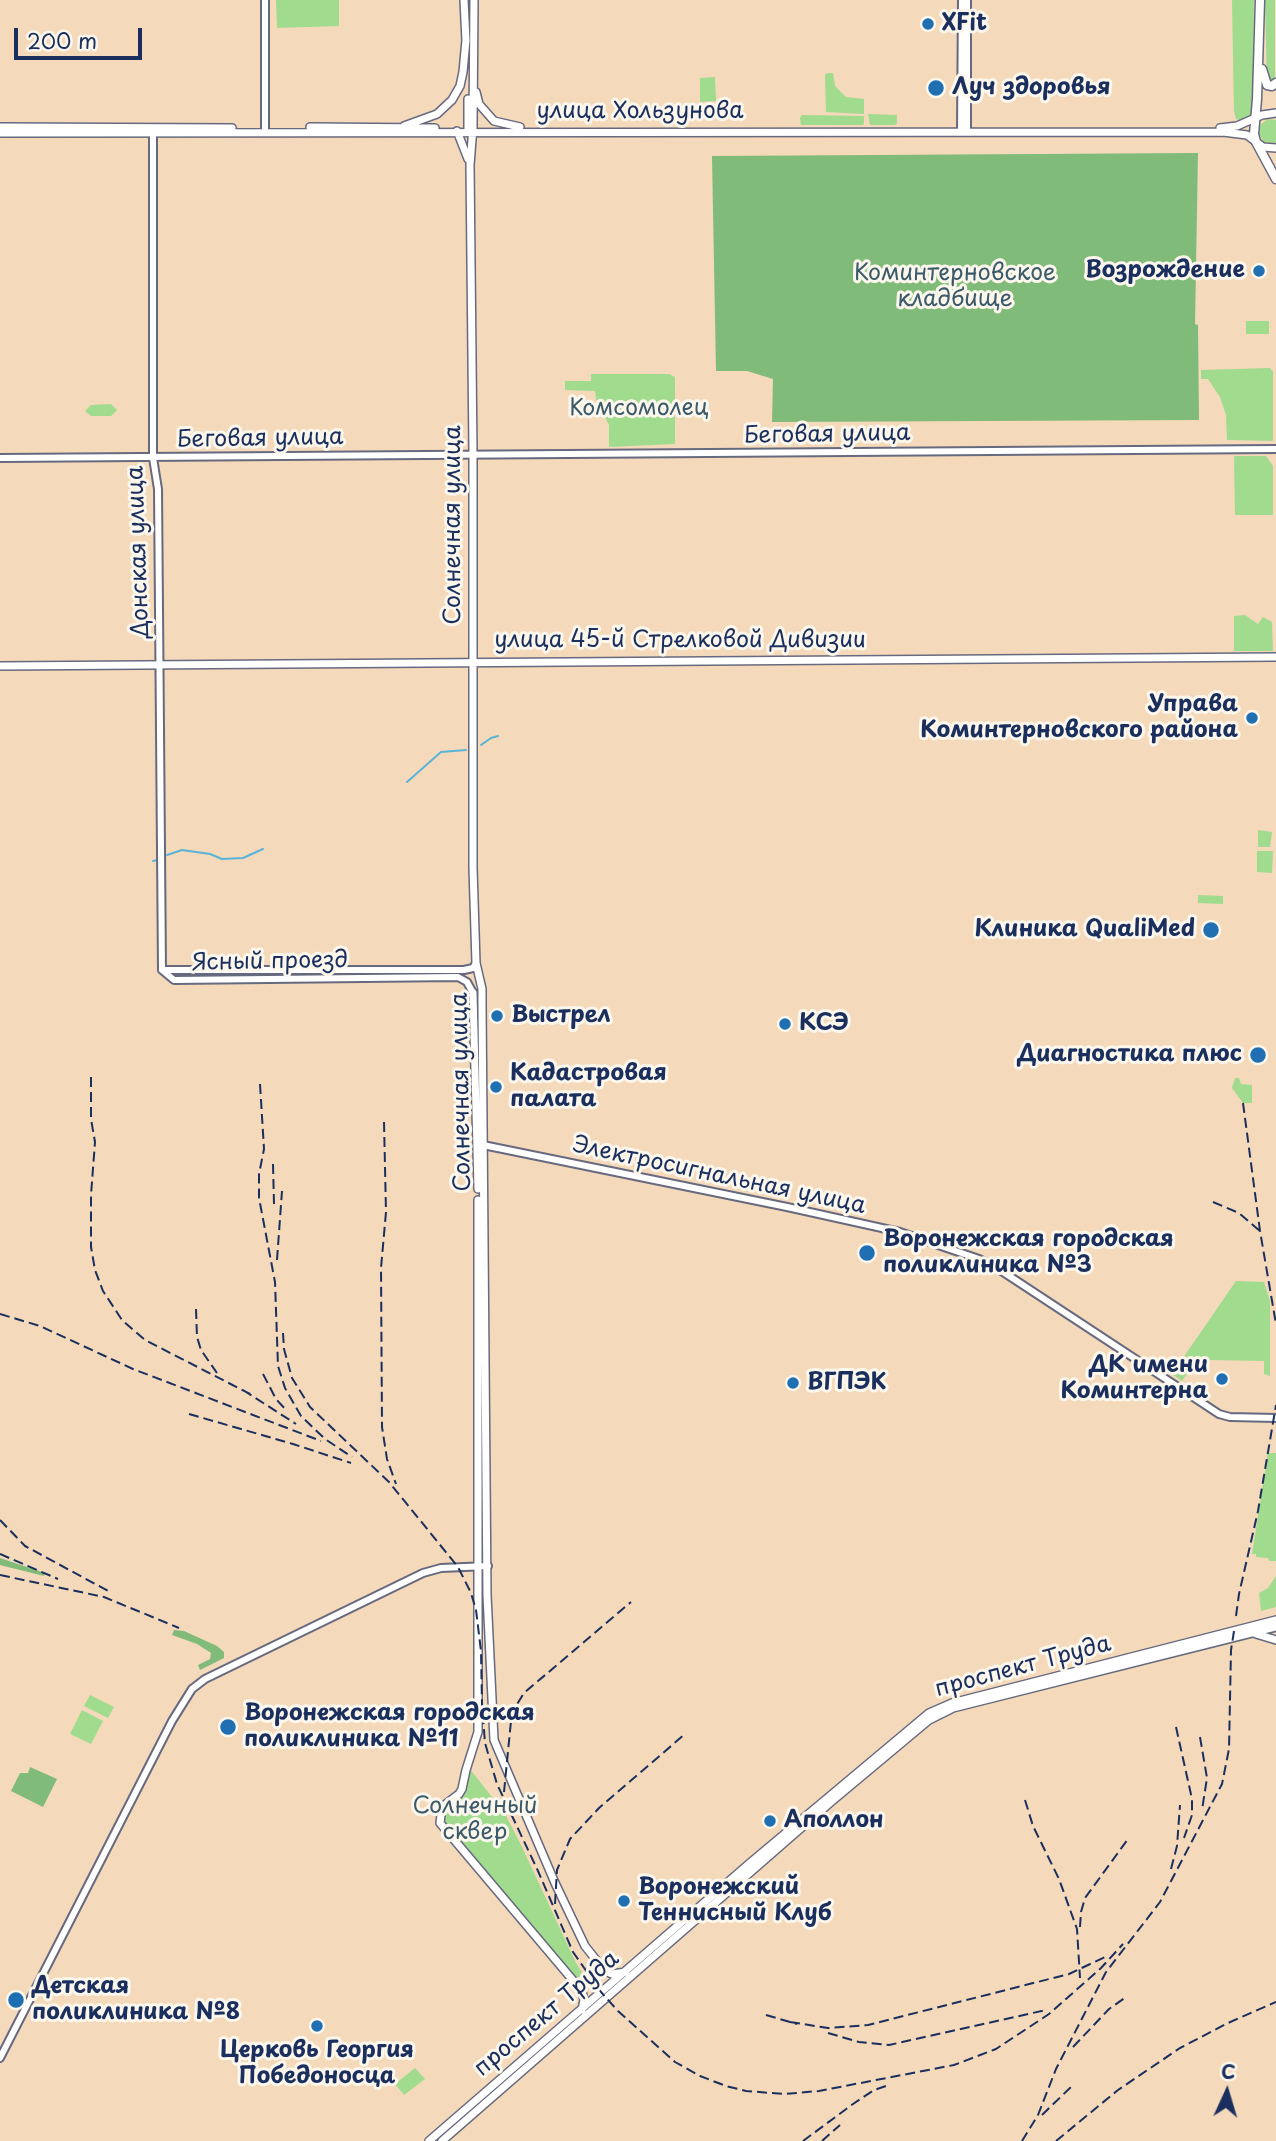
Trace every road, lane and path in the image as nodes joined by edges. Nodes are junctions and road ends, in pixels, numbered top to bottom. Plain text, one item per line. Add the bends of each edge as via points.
1 (265, 0) edge
2 (464, 0) edge
3 (474, 0) edge
4 (964, 0) edge
5 (1260, 0) edge
6 (466, 40) junction
7 (1259, 52) junction
8 (1276, 83) edge
9 (473, 84) junction
10 (1276, 113) edge
11 (1255, 119) junction
12 (0, 127) edge
13 (384, 127) junction
14 (520, 127) junction
15 (265, 128) junction
16 (683, 129) junction
17 (964, 129) junction
18 (154, 130) junction
19 (456, 130) junction
20 (470, 130) junction
21 (0, 133) edge
22 (1256, 142) junction
23 (1276, 148) edge
24 (470, 165) junction
25 (1276, 179) edge
26 (1276, 449) edge
27 (473, 454) junction
28 (0, 458) edge
29 (153, 458) junction
30 (1276, 657) edge
31 (474, 662) junction
32 (160, 665) junction
33 (0, 666) edge
34 (476, 963) junction
35 (162, 970) junction
36 (211, 970) junction
37 (460, 970) junction
38 (197, 979) junction
39 (473, 993) junction
40 (480, 1145) junction
41 (1276, 1418) edge
42 (478, 1566) junction
43 (488, 1566) junction
44 (1276, 1620) edge
45 (1276, 1627) edge
46 (478, 1629) junction
47 (490, 1630) junction
48 (1248, 1634) junction
49 (1276, 1640) edge
50 (1004, 1693) junction
51 (736, 1880) junction
52 (626, 1972) junction
53 (582, 2010) junction
54 (0, 2058) edge
55 (473, 2102) junction
56 (479, 2109) junction
57 (453, 2120) junction
58 (459, 2127) junction
59 (429, 2141) edge
60 (442, 2141) edge

1 - 15 street
2 - 6 main road
3 - 9 main road
4 - 17 street
5 - 7 main road
6 - 13 main road via 460,86 444,109 420,121
6 - 20 main road
7 - 8 main road via 1265,83
7 - 11 main road
9 - 14 main road via 485,114
9 - 20 main road
10 - 11 main road, улица Хользунова
11 - 17 main road, улица Хользунова via 1223,128
11 - 22 main road
12 - 18 main road, улица Хользунова
13 - 15 main road, улица Хользунова
13 - 19 main road, улица Хользунова
14 - 16 main road, улица Хользунова
14 - 20 main road, улица Хользунова
15 - 18 main road, улица Хользунова
16 - 17 main road, улица Хользунова
16 - 20 main road, улица Хользунова
17 - 22 main road, улица Хользунова via 1237,132
18 - 19 main road, улица Хользунова
18 - 21 main road, улица Хользунова
18 - 29 street, Донская улица
19 - 20 main road, улица Хользунова
19 - 24 main road, Солнечная улица
20 - 24 main road, Солнечная улица
22 - 23 main road, улица Хользунова
22 - 25 main road
24 - 27 main road, Солнечная улица
26 - 27 street, Беговая улица
27 - 29 street, Беговая улица
27 - 31 main road, Солнечная улица
28 - 29 street, Беговая улица
29 - 32 street, Донская улица via 158,489
30 - 31 main road, улица 45-й Стрелковой Дивизии
31 - 32 main road, улица 45-й Стрелковой Дивизии
31 - 34 main road, Солнечная улица
32 - 33 main road, улица 45-й Стрелковой Дивизии
32 - 35 street, Донская улица
34 - 37 street, Ясный проезд via 469,970
34 - 40 main road, Солнечная улица via 482,989
35 - 36 street, Ясный проезд
35 - 38 street, Ясный проезд via 174,980
36 - 37 street, Ясный проезд
36 - 38 street
37 - 39 street via 472,979
38 - 39 street, Ясный проезд via 458,977
39 - 40 main road, Солнечная улица
40 - 41 street, Электросигнальная улица via 888,1229 979,1259 1219,1414
40 - 42 main road, Солнечная улица
40 - 43 main road, Солнечная улица
42 - 43 street
42 - 46 main road, Солнечная улица
42 - 54 street via 424,1573 191,1689
43 - 47 main road, Солнечная улица
44 - 50 main road, проспект Труда
45 - 48 main road, проспект Труда
46 - 47 main road
46 - 53 main road, Солнечная улица via 478,1732 462,1789 442,1807 440,1822 582,1991
47 - 52 main road, Солнечная улица via 497,1752 585,1946 604,1971
48 - 49 main road
48 - 50 main road, проспект Труда
50 - 51 main road, проспект Труда via 952,1703 929,1713
51 - 52 main road, проспект Труда
51 - 56 main road, проспект Труда
52 - 53 main road, проспект Труда
53 - 55 main road, проспект Труда
55 - 56 main road via 473,2108
55 - 57 main road, проспект Труда
56 - 58 main road, проспект Труда
57 - 58 main road via 459,2120
57 - 59 main road, проспект Труда
58 - 60 main road, проспект Труда

